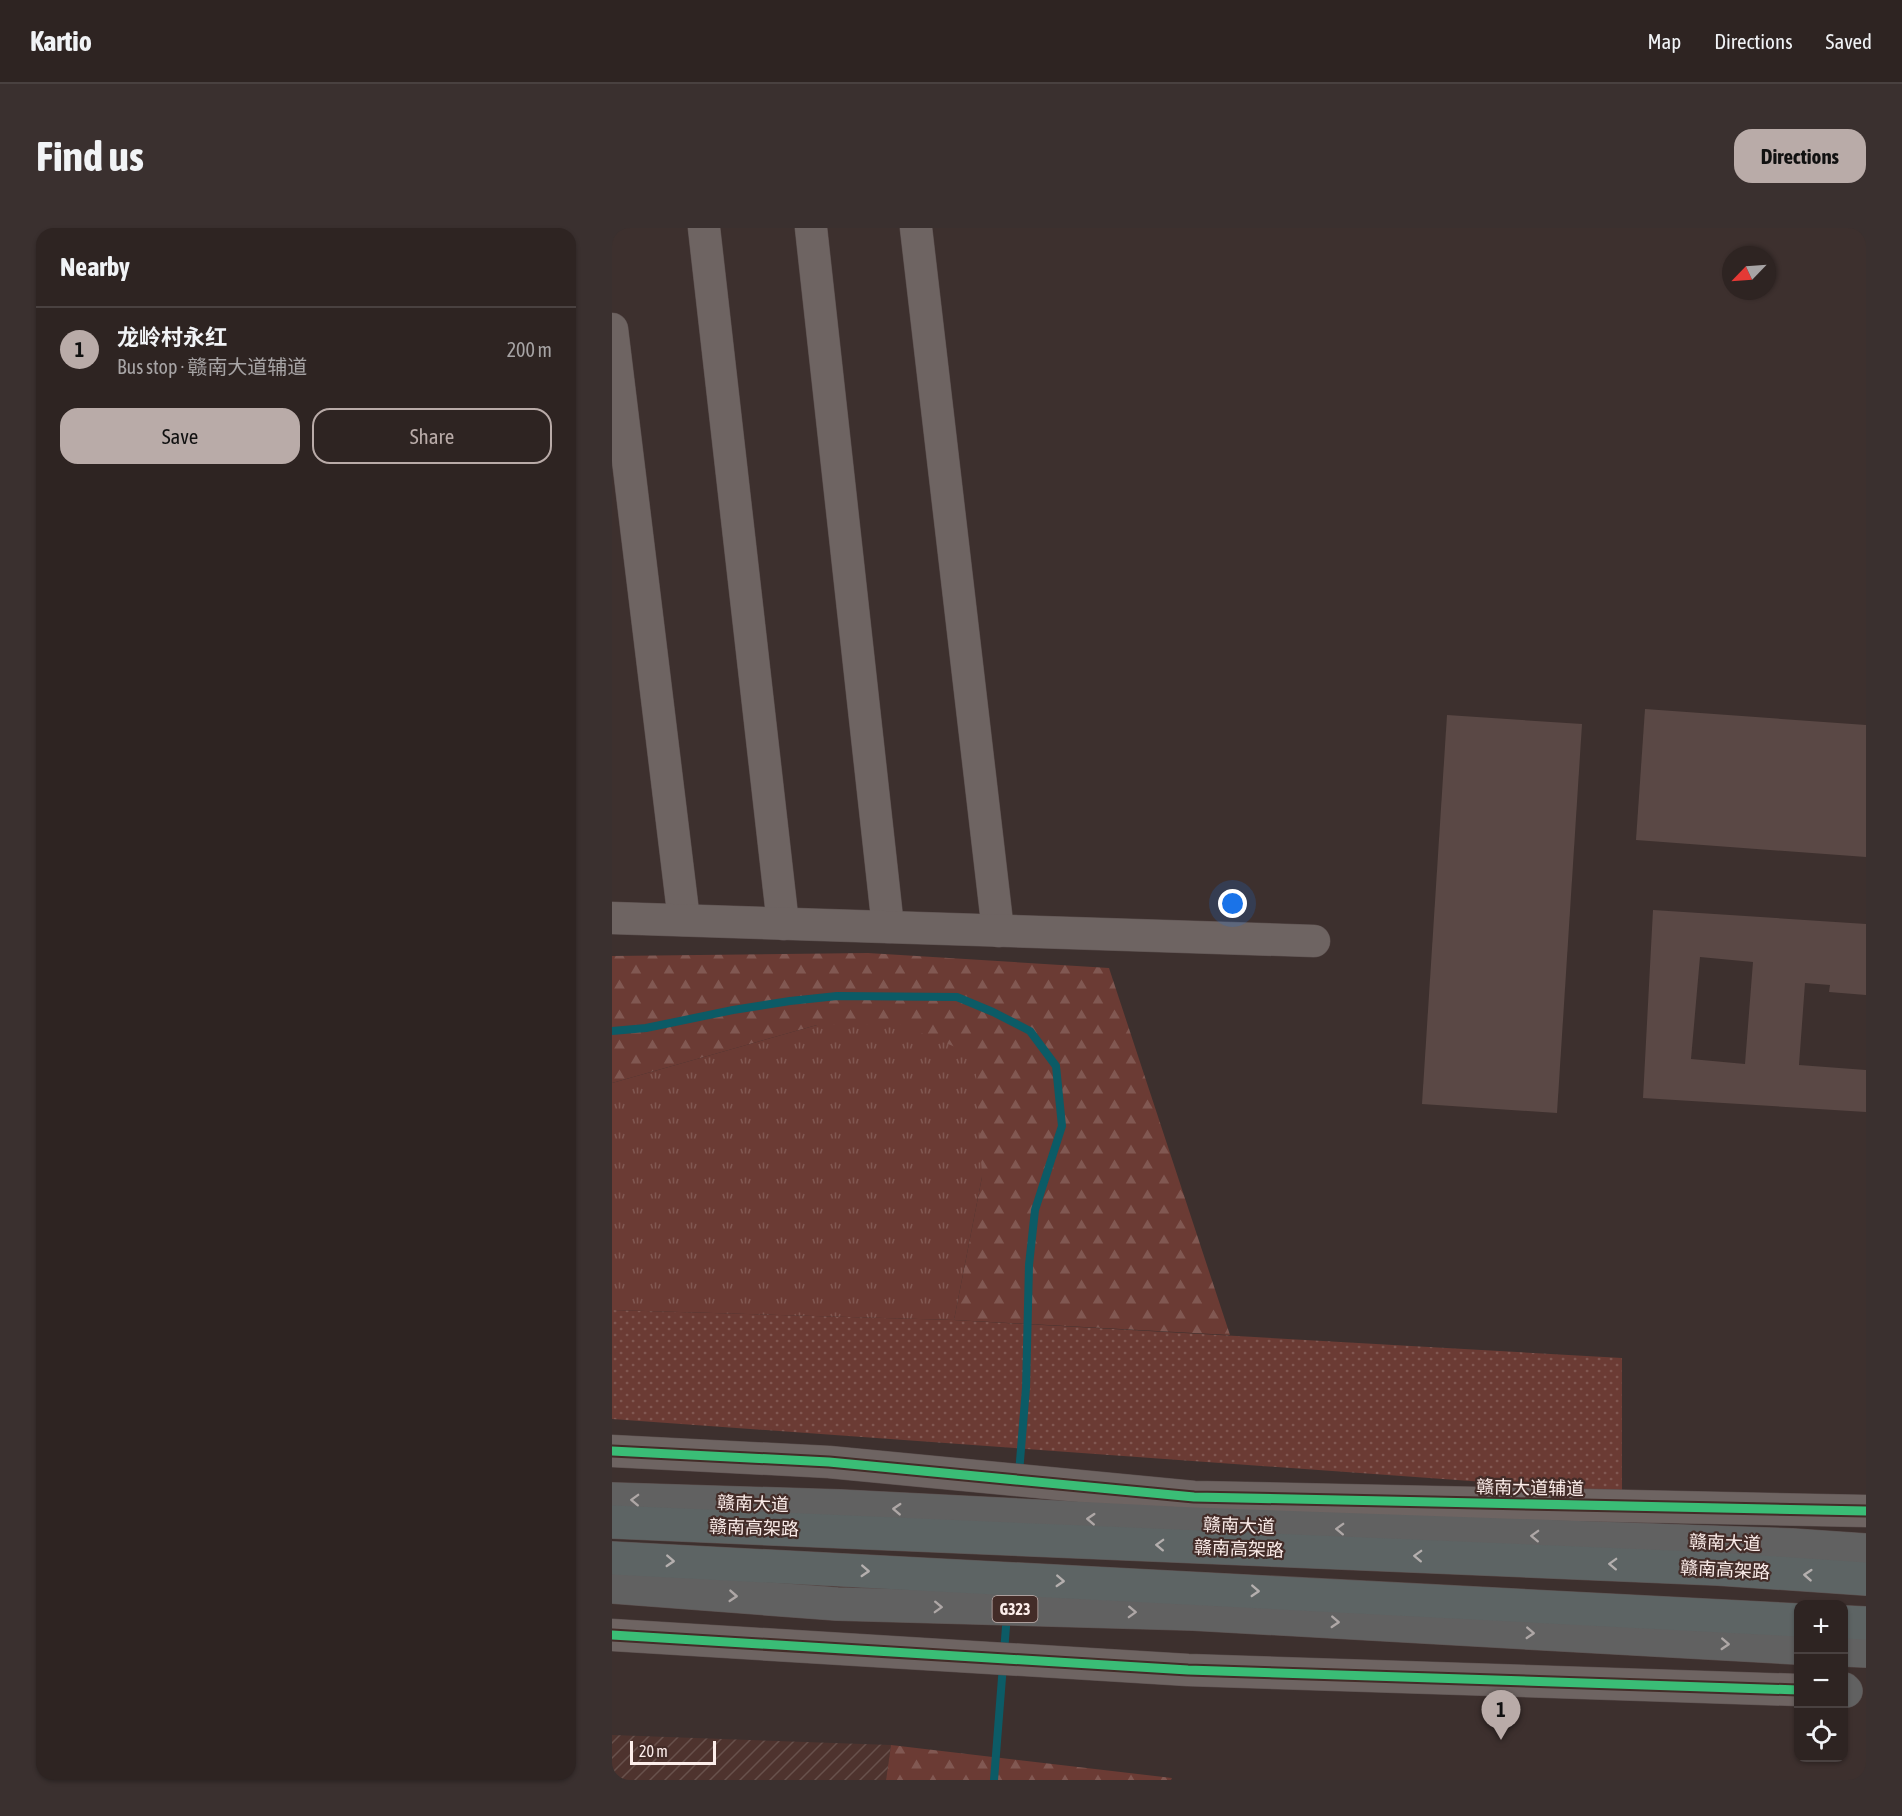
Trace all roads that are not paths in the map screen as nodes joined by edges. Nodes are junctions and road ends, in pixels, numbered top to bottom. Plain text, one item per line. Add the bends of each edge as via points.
1 (705, 228) edge
2 (811, 228) edge
3 (916, 228) edge
4 (612, 329) edge
5 (612, 918) edge
6 (684, 920) junction
7 (783, 924) junction
8 (888, 927) junction
9 (998, 931) junction
10 (1314, 941) dead end
11 (612, 1450) edge
12 (612, 1500) edge
13 (1193, 1511) junction
14 (1866, 1511) edge
15 (612, 1522) edge
16 (1866, 1527) edge
17 (1792, 1545) junction
18 (1866, 1550) edge
19 (612, 1558) edge
20 (1866, 1579) edge
21 (612, 1587) edge
22 (1794, 1620) edge
23 (1848, 1622) edge
24 (1866, 1623) edge
25 (612, 1635) edge
26 (1848, 1650) edge
27 (1793, 1651) edge
28 (1866, 1651) edge
29 (1794, 1689) edge

1 - 7 street
2 - 8 street
3 - 9 street
4 - 6 street
5 - 6 street
6 - 7 street
7 - 8 street
8 - 9 street
9 - 10 street
11 - 13 street, 赣南大道辅道 via 829,1462
13 -> 12 main road, 赣南大道
13 - 14 street, 赣南大道辅道
17 -> 13 main road, 赣南大道
20 -> 15 highway, 赣南高架路 via 1718,1569
16 - 17 main road
17 - 18 main road, 赣南大道
19 -> 22 highway, 赣南高架路
21 -> 27 main road, G323 via 837,1604 1193,1614
23 - 24 highway
25 - 29 street via 1188,1670
26 - 28 main road

